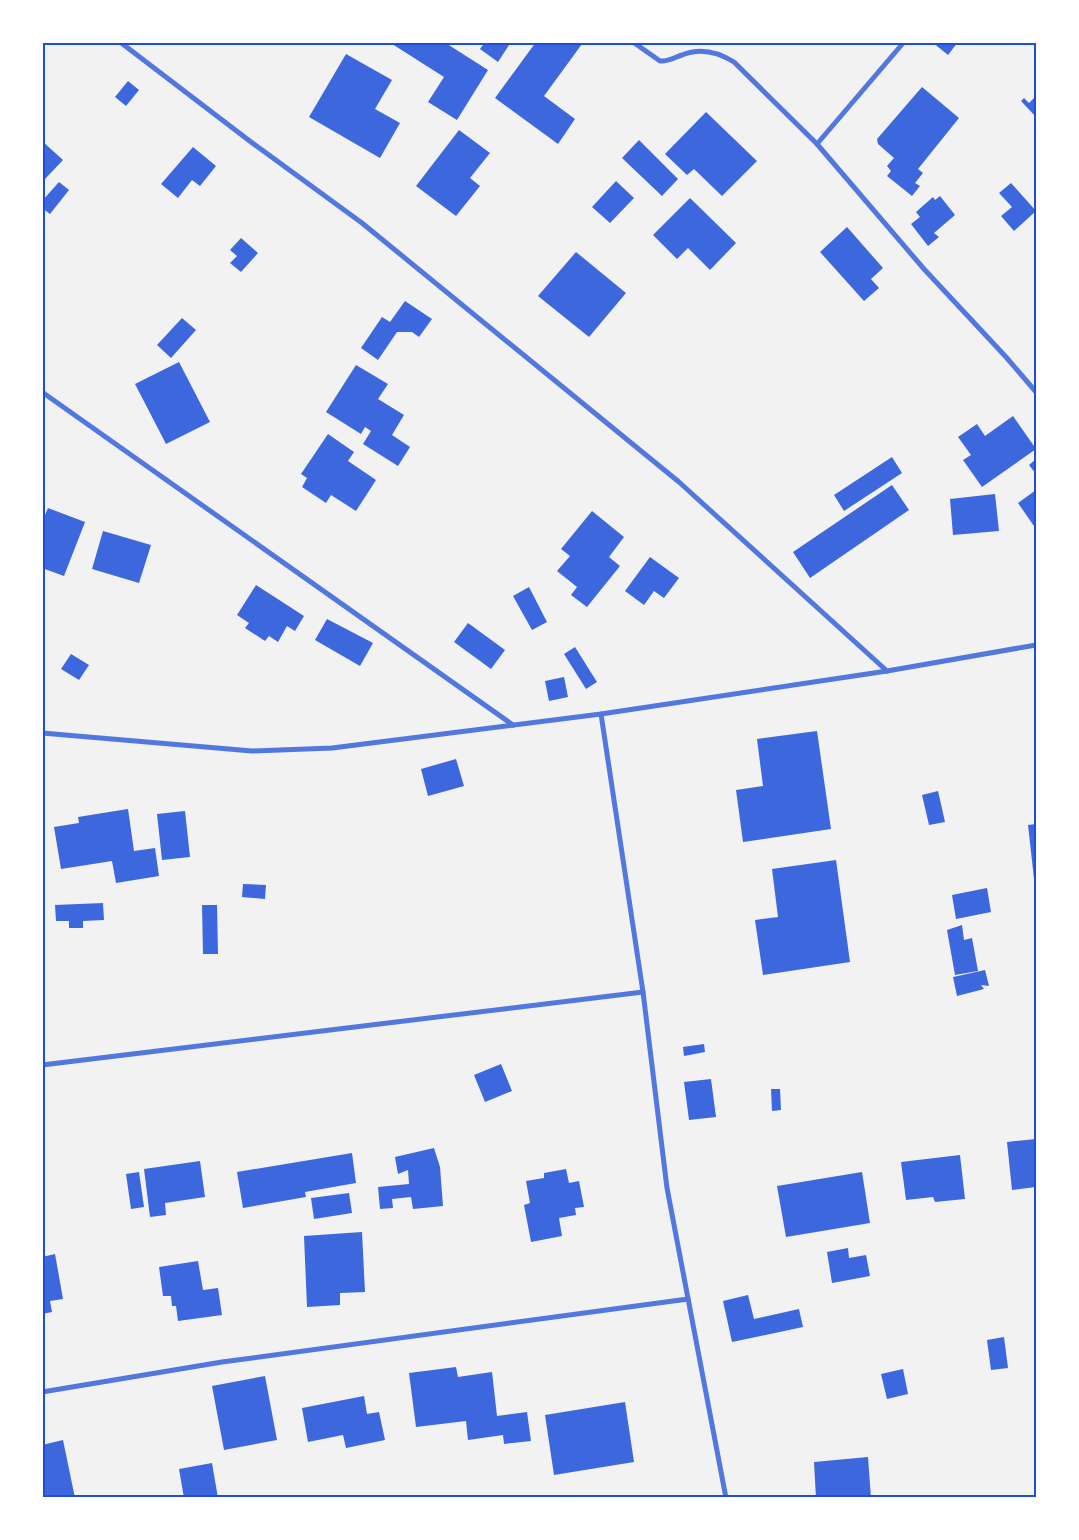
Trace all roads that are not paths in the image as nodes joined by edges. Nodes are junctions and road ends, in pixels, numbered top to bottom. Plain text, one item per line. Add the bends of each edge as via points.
1 (120, 42) edge
2 (633, 42) edge
3 (904, 42) edge
4 (817, 144) junction
5 (42, 392) edge
6 (1036, 392) edge
7 (1036, 645) edge
8 (887, 671) junction
9 (601, 714) junction
10 (513, 725) junction
11 (42, 733) edge
12 (643, 992) junction
13 (42, 1065) edge
14 (688, 1299) junction
15 (42, 1392) edge
16 (726, 1498) edge

1 - 8 street via 362,223 679,482
2 - 4 street via 660,62 699,51 725,57 734,62
3 - 4 street
4 - 6 street via 924,269
5 - 10 street
7 - 8 street
8 - 9 street
9 - 10 street
9 - 12 street
10 - 11 street via 332,748 262,751
12 - 13 street
12 - 14 street via 667,1188
14 - 15 street via 222,1362
14 - 16 street

